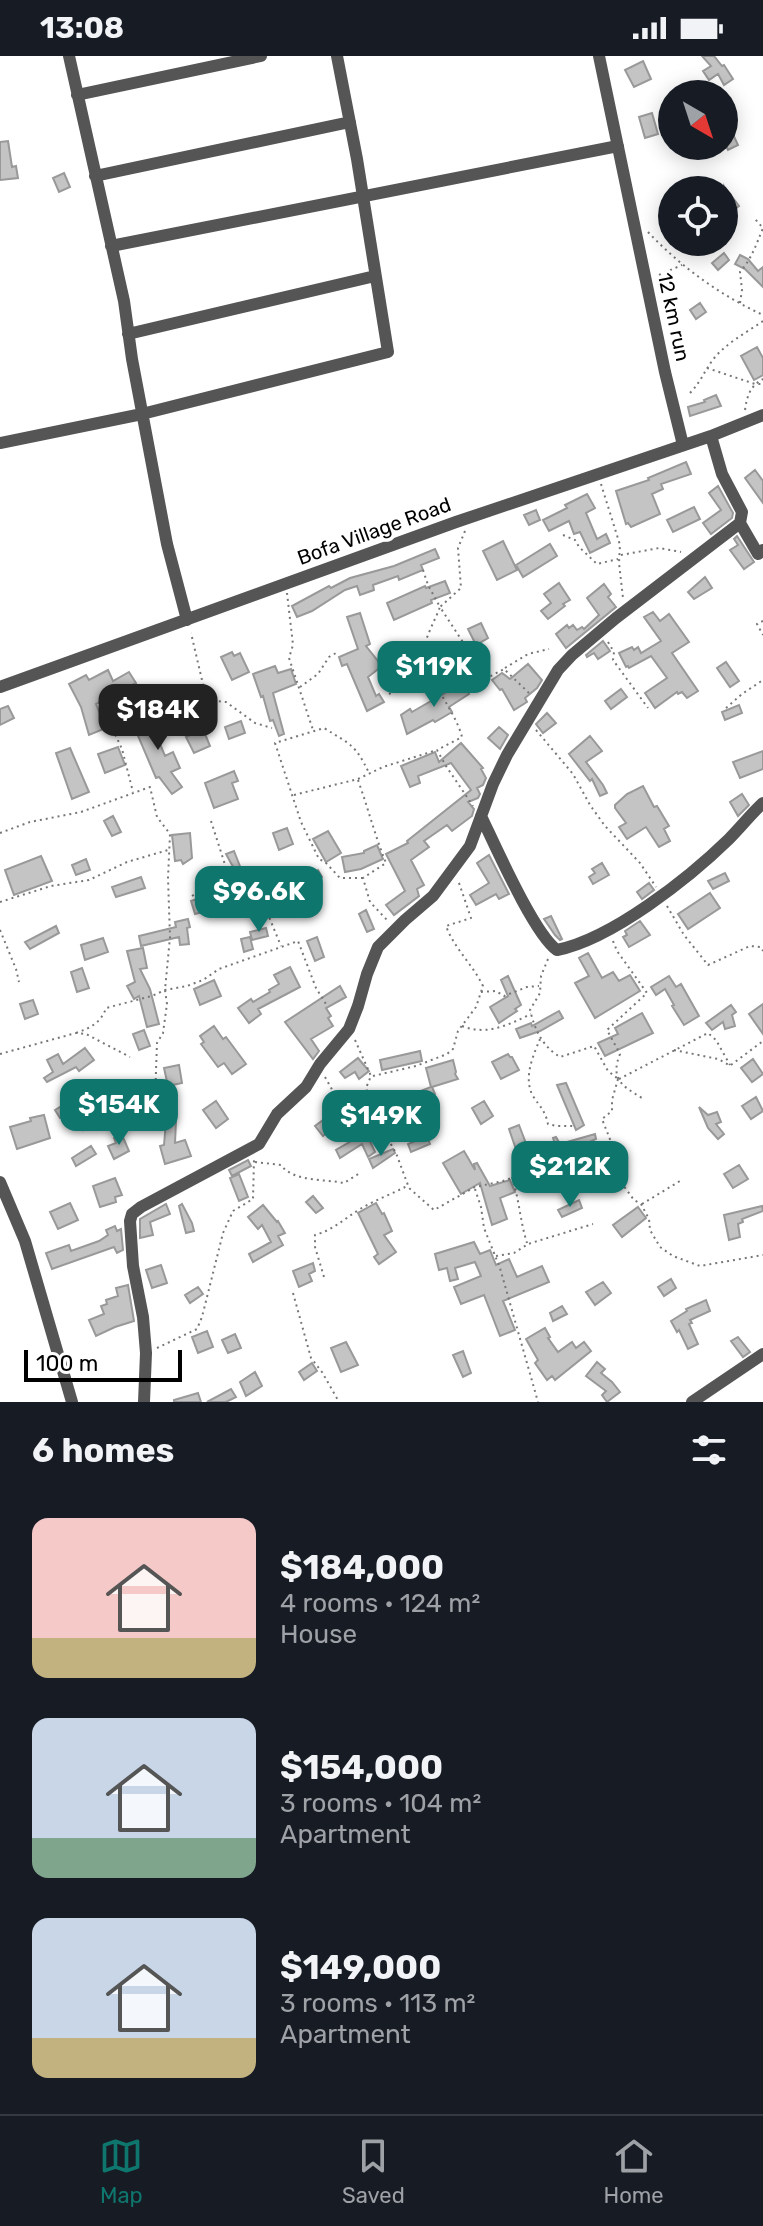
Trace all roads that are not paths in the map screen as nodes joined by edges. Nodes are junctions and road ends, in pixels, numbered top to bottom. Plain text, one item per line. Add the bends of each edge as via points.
1 (69, 56) edge
2 (261, 56) edge
3 (337, 56) edge
4 (599, 56) edge
5 (77, 95) junction
6 (350, 122) junction
7 (618, 146) junction
8 (95, 176) junction
9 (362, 198) junction
10 (111, 246) junction
11 (375, 276) junction
12 (128, 334) junction
13 (142, 414) junction
14 (763, 415) edge
15 (711, 436) junction
16 (0, 443) edge
17 (683, 445) junction
18 (740, 523) junction
19 (763, 550) edge
20 (187, 620) junction
21 (0, 687) edge
22 (763, 803) edge
23 (481, 816) junction
24 (0, 1182) edge
25 (763, 1354) edge
26 (72, 1402) edge
27 (144, 1402) edge
28 (692, 1402) edge

1 - 5 street
2 - 5 street
3 - 6 street
4 - 7 street, 12 km run
5 - 8 street
6 - 8 street
6 - 9 street
7 - 9 street
7 - 17 street, 12 km run
8 - 10 street
9 - 10 street
9 - 11 street
10 - 12 street
11 - 12 street
11 - 13 street via 388,352
12 - 13 street
13 - 16 street
13 - 20 street
14 - 15 street, Bofa Village Road
15 - 17 street, Bofa Village Road
15 - 18 street via 722,474 742,512
17 - 20 street, Bofa Village Road
18 - 19 street via 758,554
18 - 23 street via 558,670 493,784
20 - 21 street, Bofa Village Road
22 - 23 street via 661,896 609,929 557,950
23 - 27 street via 470,846 433,896 378,947 349,1029 306,1087 277,1114 259,1144 132,1214 133,1266 146,1353
24 - 26 street via 25,1241
25 - 28 street

